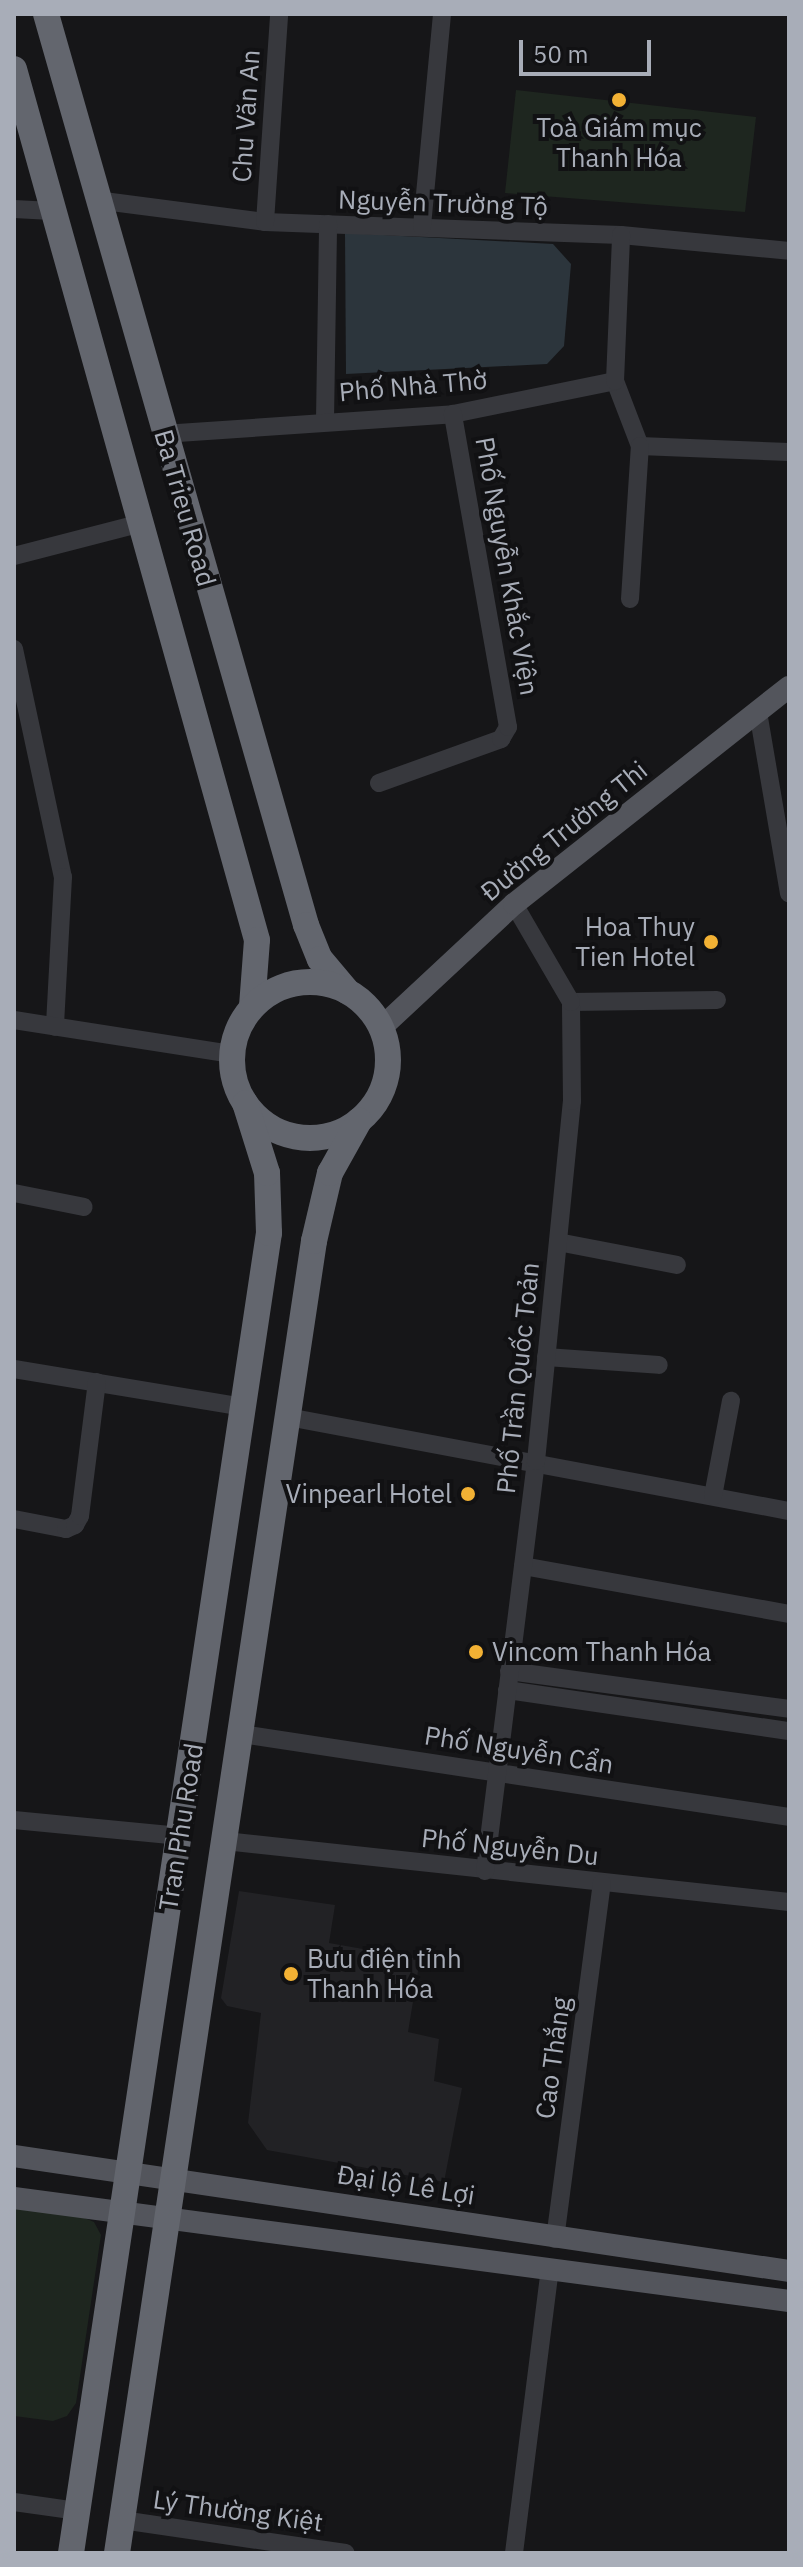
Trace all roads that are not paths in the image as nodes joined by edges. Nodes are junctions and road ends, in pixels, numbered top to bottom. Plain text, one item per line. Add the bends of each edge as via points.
1 (46, 14) edge
2 (279, 14) edge
3 (442, 14) edge
4 (14, 69) edge
5 (96, 200) junction
6 (14, 209) edge
7 (52, 211) junction
8 (265, 222) junction
9 (328, 224) junction
10 (422, 226) junction
11 (621, 235) junction
12 (789, 251) edge
13 (615, 381) junction
14 (453, 414) junction
15 (325, 420) junction
16 (163, 434) junction
17 (640, 446) junction
18 (789, 452) edge
19 (142, 523) junction
20 (14, 556) edge
21 (630, 599) dead end
22 (14, 649) edge
23 (789, 687) edge
24 (758, 712) junction
25 (379, 783) dead end
26 (789, 893) edge
27 (514, 904) junction
28 (347, 991) junction
29 (717, 1000) dead end
30 (571, 1002) junction
31 (252, 1007) junction
32 (14, 1020) edge
33 (55, 1027) junction
34 (382, 1027) junction
35 (232, 1054) junction
36 (245, 1103) junction
37 (359, 1121) junction
38 (14, 1193) edge
39 (84, 1207) dead end
40 (558, 1242) junction
41 (677, 1265) dead end
42 (546, 1357) junction
43 (659, 1365) dead end
44 (14, 1369) edge
45 (97, 1382) junction
46 (731, 1401) dead end
47 (243, 1407) junction
48 (288, 1417) junction
49 (536, 1461) junction
50 (713, 1496) junction
51 (789, 1511) edge
52 (14, 1519) edge
53 (523, 1566) junction
54 (789, 1614) edge
55 (212, 1620) junction
56 (257, 1628) junction
57 (509, 1671) junction
58 (507, 1690) junction
59 (789, 1709) edge
60 (789, 1731) edge
61 (241, 1734) junction
62 (496, 1773) junction
63 (789, 1817) edge
64 (14, 1820) edge
65 (180, 1836) junction
66 (225, 1841) junction
67 (485, 1871) junction
68 (602, 1883) junction
69 (789, 1902) edge
70 (14, 2156) edge
71 (130, 2171) junction
72 (174, 2177) junction
73 (14, 2198) edge
74 (123, 2216) junction
75 (168, 2222) junction
76 (555, 2239) junction
77 (550, 2269) junction
78 (789, 2271) edge
79 (789, 2301) edge
80 (14, 2502) edge
81 (78, 2511) junction
82 (122, 2520) junction
83 (71, 2553) edge
84 (117, 2553) edge
85 (346, 2553) edge
86 (514, 2553) edge

1 - 5 highway, Ba Trieu Road
2 - 8 street, Chu Văn An
3 - 10 street
4 - 7 highway, Ba Trieu Road
5 - 7 highway
5 - 8 street, Nguyễn Trường Tộ
5 - 16 highway, Ba Trieu Road
6 - 7 street
7 - 19 highway, Ba Trieu Road
8 - 9 street, Nguyễn Trường Tộ
9 - 10 street, Nguyễn Trường Tộ
9 - 15 street
10 - 11 street, Nguyễn Trường Tộ
11 - 12 street, Nguyễn Trường Tộ
11 - 13 street
13 - 14 street, Phố Nhà Thờ
13 - 17 street
14 - 15 street, Phố Nhà Thờ
14 - 25 street, Phố Nguyễn Khắc Viện via 508,727 501,739
15 - 16 street, Phố Nhà Thờ
16 - 28 highway, Ba Trieu Road via 306,925 320,959
17 - 18 street
17 - 21 street
19 - 20 street
19 - 31 highway, Ba Trieu Road via 257,940
22 - 33 street via 63,877
23 - 24 main road, Đường Trường Thi
24 - 26 street
24 - 27 main road, Đường Trường Thi
27 - 30 street, Phố Trần Quốc Toản
27 - 34 main road, Đường Trường Thi
28 - 31 highway via 322,982 296,983 272,991
28 - 34 highway
29 - 30 street
30 - 40 street, Phố Trần Quốc Toản via 572,1101
31 - 35 highway via 238,1029
32 - 33 street
33 - 35 street
34 - 37 highway via 388,1052 386,1078 376,1102
35 - 36 highway via 234,1079
36 - 37 highway via 262,1122 298,1136 336,1133
36 - 47 highway, Tran Phu Road via 267,1173 269,1233
37 - 48 highway, Tran Phu Road via 327,1186
38 - 39 street
40 - 41 street
40 - 42 street, Phố Trần Quốc Toản
42 - 43 street
42 - 49 street, Phố Trần Quốc Toản
44 - 45 street
45 - 47 street
45 - 52 street via 75,1525 66,1529
46 - 50 street
47 - 55 highway, Tran Phu Road
48 - 49 street
48 - 56 highway, Tran Phu Road
49 - 50 street
49 - 53 street, Phố Trần Quốc Toản
50 - 51 street
53 - 54 street
53 - 57 street, Phố Trần Quốc Toản
55 - 56 highway
55 - 65 highway, Tran Phu Road
56 - 61 highway, Tran Phu Road
57 - 58 street, Phố Trần Quốc Toản
57 - 59 street
58 - 60 street
58 - 62 street, Phố Trần Quốc Toản
61 - 62 street, Phố Nguyễn Cẩn
61 - 66 highway, Tran Phu Road
62 - 63 street, Phố Nguyễn Cẩn
62 - 67 street, Phố Trần Quốc Toản
64 - 65 street
65 - 71 highway, Tran Phu Road
66 - 67 street, Phố Nguyễn Du
66 - 72 highway, Tran Phu Road
67 - 68 street, Phố Nguyễn Du
68 - 69 street, Phố Nguyễn Du
68 - 76 street, Cao Thắng
70 - 71 main road, Đại lộ Lê Lợi
71 - 72 main road, Đại lộ Lê Lợi
71 - 74 highway, Tran Phu Road
72 - 75 highway, Tran Phu Road
72 - 76 main road, Đại lộ Lê Lợi
73 - 74 main road
74 - 75 main road
74 - 81 highway, Tran Phu Road
75 - 77 main road
75 - 82 highway, Tran Phu Road
76 - 78 main road, Đại lộ Lê Lợi
77 - 79 main road
77 - 86 street
80 - 81 street
81 - 83 highway, Tran Phu Road
82 - 84 highway, Tran Phu Road
82 - 85 street, Lý Thường Kiệt

